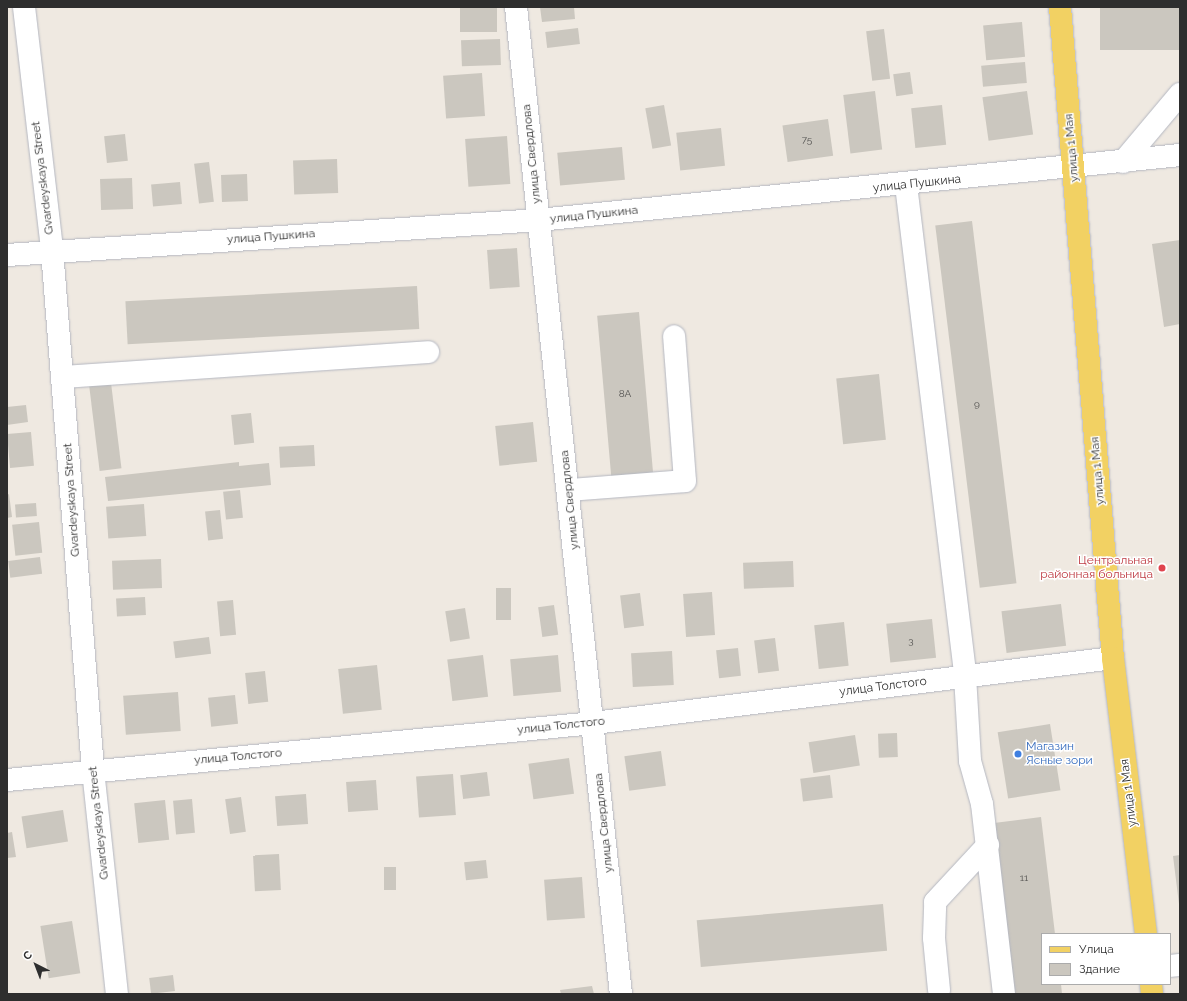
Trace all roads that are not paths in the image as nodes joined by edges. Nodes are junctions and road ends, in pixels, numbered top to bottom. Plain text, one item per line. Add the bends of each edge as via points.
1 (24, 7) edge
2 (516, 7) edge
3 (1060, 7) edge
4 (1180, 94) edge
5 (1180, 155) edge
6 (1123, 162) junction
7 (1074, 168) junction
8 (906, 184) junction
9 (539, 220) junction
10 (52, 250) junction
11 (7, 255) edge
12 (674, 336) dead end
13 (428, 352) dead end
14 (63, 377) junction
15 (569, 490) junction
16 (1113, 658) junction
17 (965, 676) junction
18 (594, 723) junction
19 (93, 770) junction
20 (7, 780) edge
21 (988, 845) junction
22 (1146, 933) edge
23 (939, 990) dead end
24 (117, 994) edge
25 (621, 994) edge
26 (1004, 994) edge

1 - 10 street, Gvardeyskaya Street
2 - 9 street, улица Свердлова
3 - 7 main road, улица 1 Мая
4 - 6 street
5 - 6 street, улица Пушкина
6 - 7 street, улица Пушкина
7 - 8 street, улица Пушкина
7 - 16 main road, улица 1 Мая
8 - 9 street, улица Пушкина
8 - 17 street
9 - 10 street, улица Пушкина
9 - 15 street, улица Свердлова
10 - 11 street, улица Пушкина
10 - 14 street, Gvardeyskaya Street
12 - 15 street via 686,481
13 - 14 street
14 - 19 street, Gvardeyskaya Street
15 - 18 street, улица Свердлова
16 - 17 street, улица Толстого
16 - 22 main road, улица 1 Мая
17 - 18 street, улица Толстого
17 - 21 street via 970,761 982,804
18 - 19 street, улица Толстого
18 - 25 street, улица Свердлова
19 - 20 street, улица Толстого
19 - 24 street, Gvardeyskaya Street
21 - 23 street via 935,902 934,938
21 - 26 street

